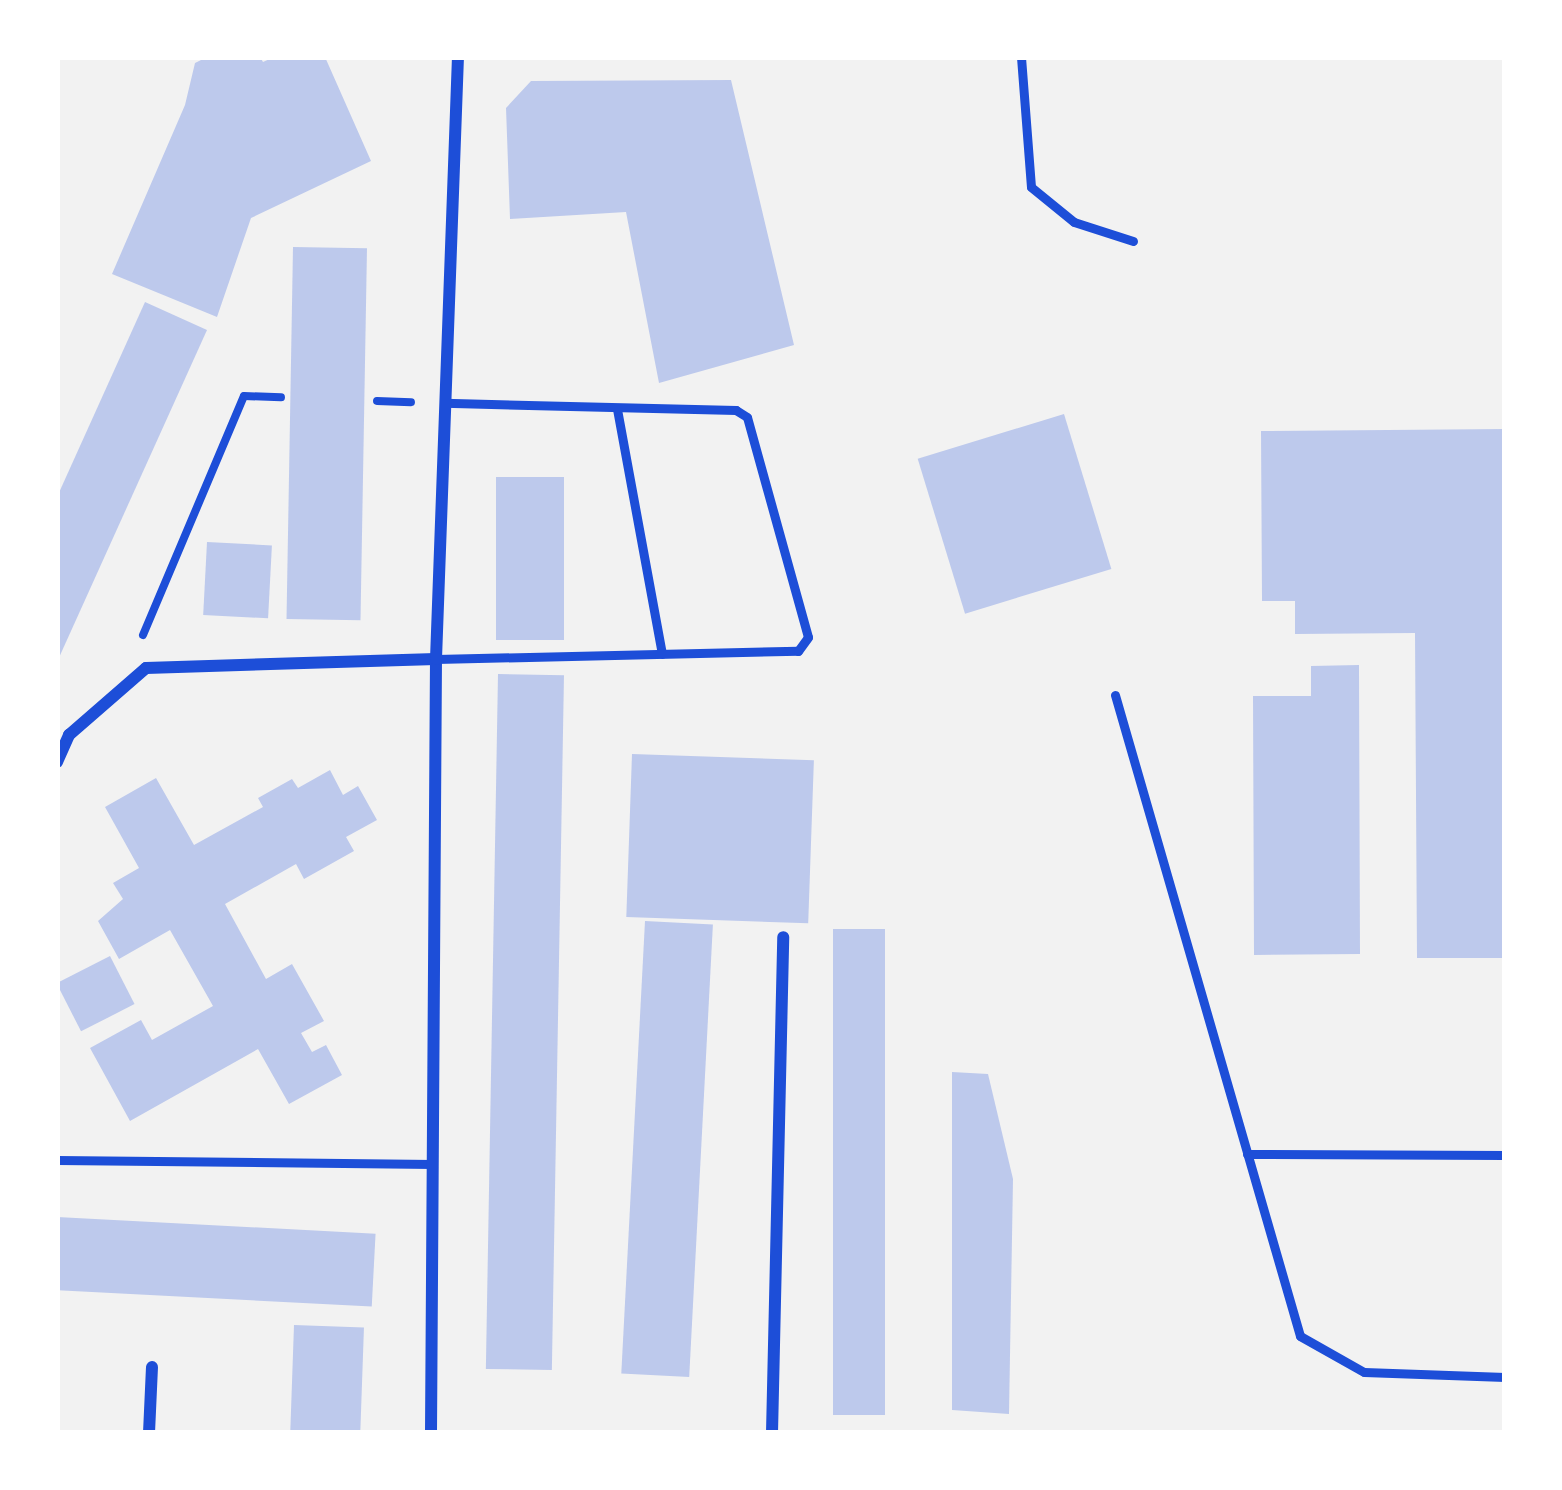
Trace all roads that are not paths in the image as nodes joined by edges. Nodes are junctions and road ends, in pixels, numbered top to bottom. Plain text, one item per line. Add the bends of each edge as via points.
1 (458, 57) edge
2 (1021, 57) edge
3 (1133, 241) dead end
4 (444, 403) junction
5 (617, 409) junction
6 (662, 654) junction
7 (436, 659) junction
8 (1115, 695) dead end
9 (57, 762) edge
10 (783, 937) dead end
11 (1247, 1154) junction
12 (1505, 1155) edge
13 (57, 1160) edge
14 (433, 1164) junction
15 (152, 1367) dead end
16 (1505, 1377) edge
17 (149, 1433) edge
18 (430, 1433) edge
19 (772, 1433) edge

1 - 4 street
2 - 3 lane via 1031,187 1074,222
4 - 5 lane
4 - 7 street
5 - 6 lane
5 - 6 lane via 728,406 747,418 808,637 798,651
6 - 7 lane
7 - 9 street via 146,668 69,735
7 - 14 street
8 - 11 lane
10 - 19 street
11 - 12 lane
11 - 16 lane via 1300,1336 1364,1372
13 - 14 lane
14 - 18 street
15 - 17 street

